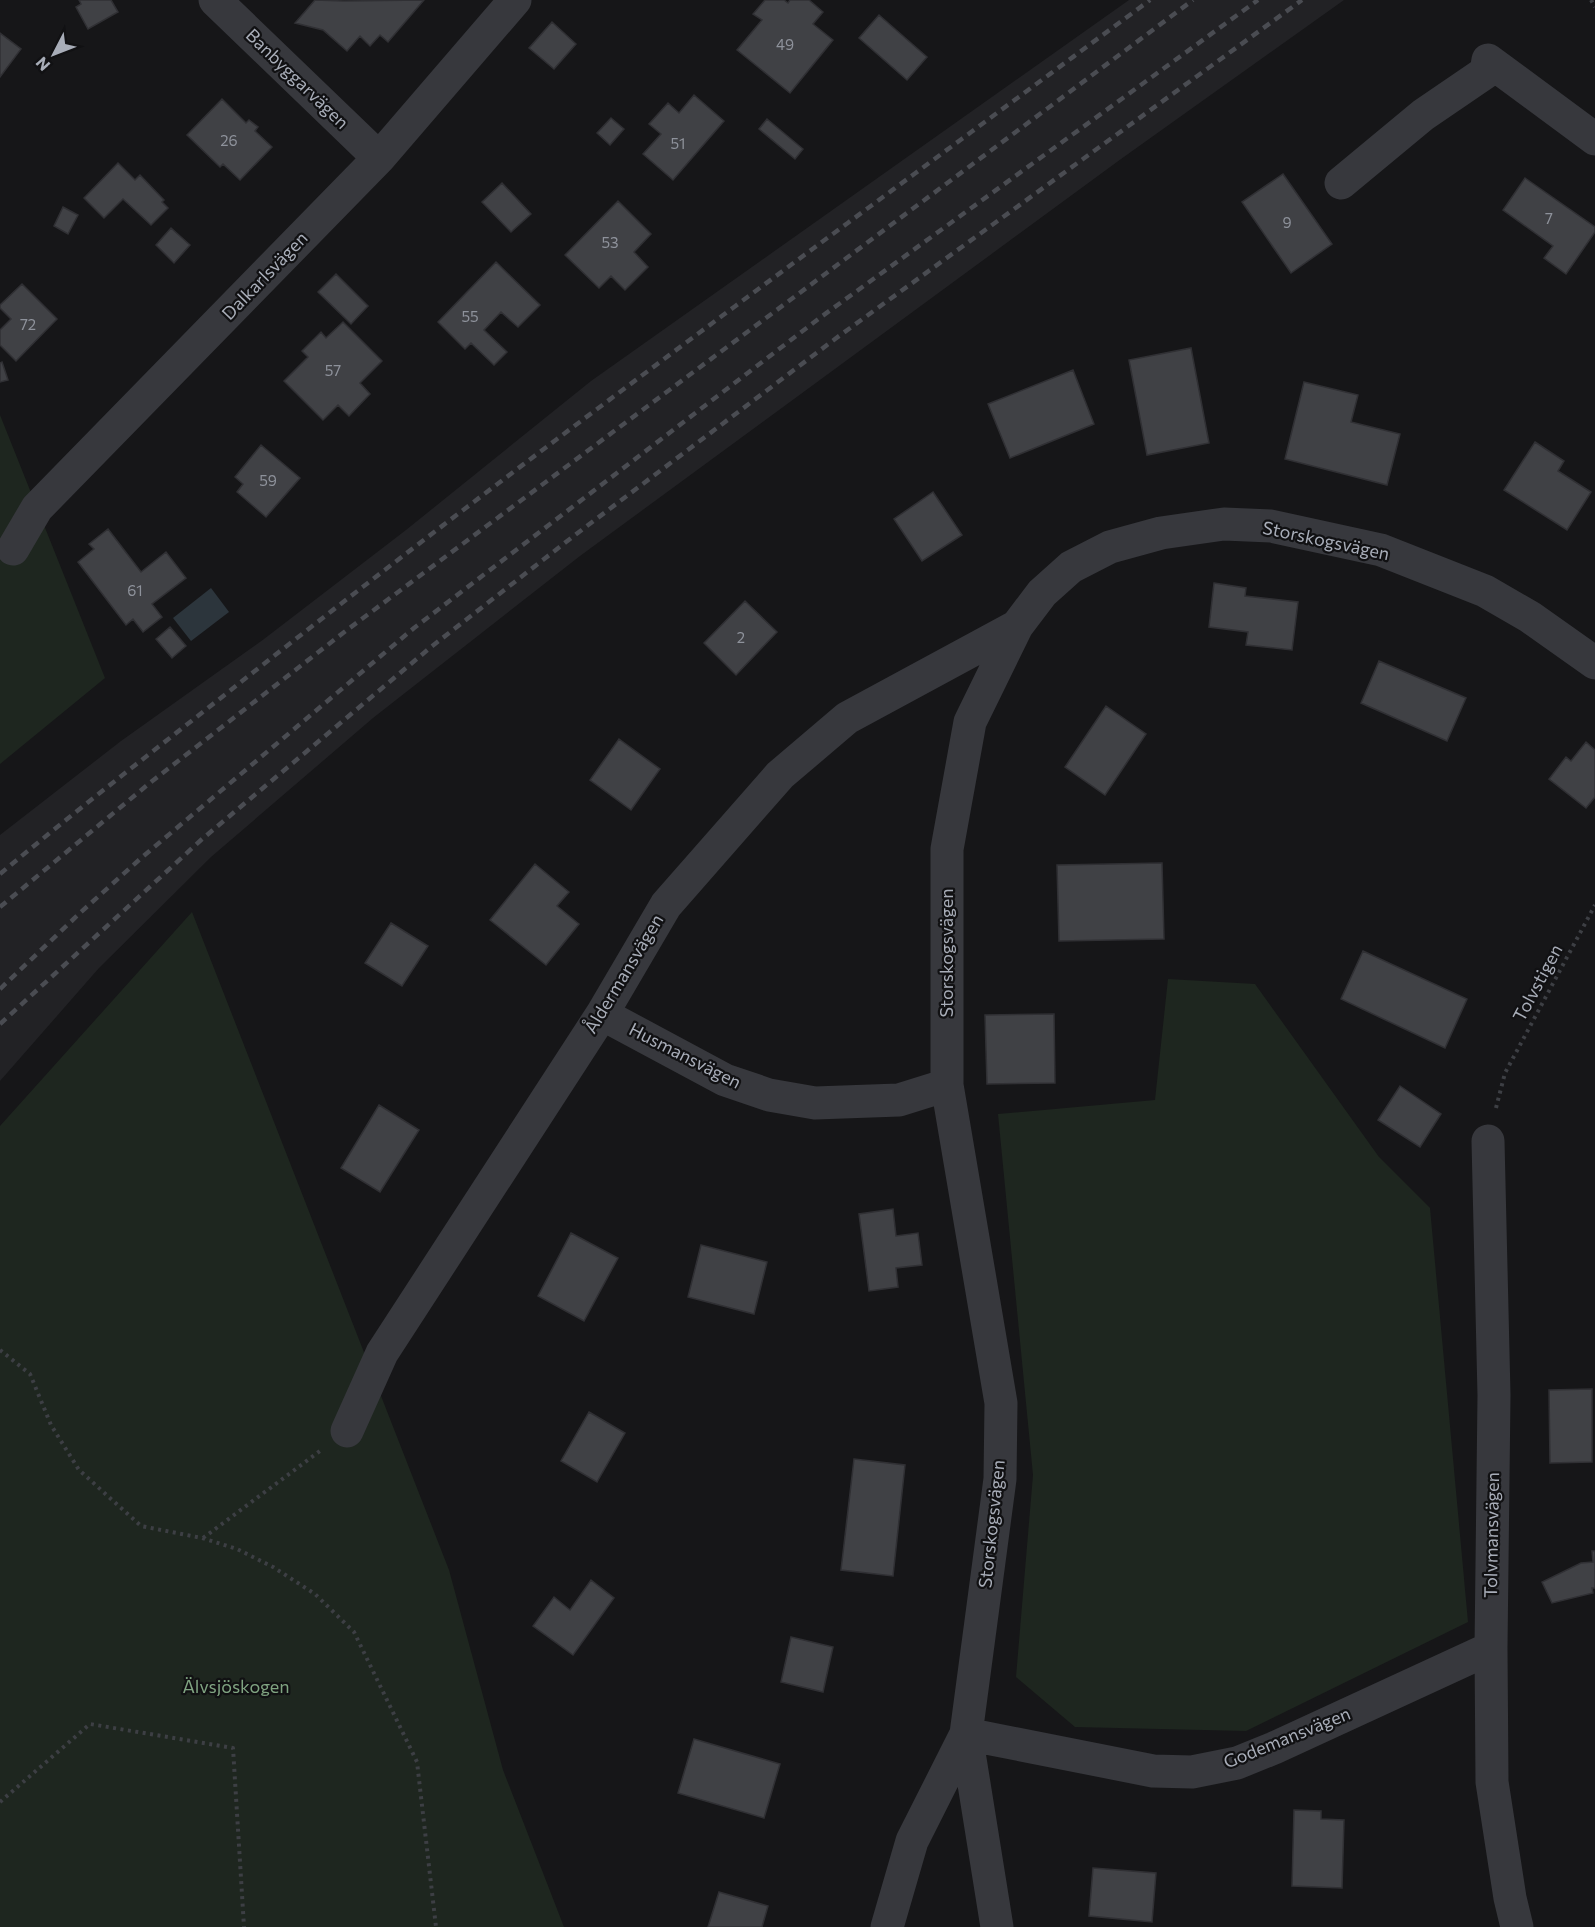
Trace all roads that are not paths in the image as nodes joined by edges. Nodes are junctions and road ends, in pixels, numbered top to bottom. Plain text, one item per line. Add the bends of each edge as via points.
1 (215, 0) edge
2 (515, 0) edge
3 (1595, 139) edge
4 (379, 158) junction
5 (1341, 183) dead end
6 (13, 549) dead end
7 (1017, 626) junction
8 (1595, 663) edge
9 (602, 1014) junction
10 (947, 1085) junction
11 (1488, 1141) dead end
12 (347, 1431) road end
13 (1491, 1648) junction
14 (966, 1734) junction
15 (887, 1927) edge
16 (998, 1927) edge
17 (1517, 1927) edge

1 - 4 street, Banbyggarvägen
2 - 4 street, Dalkarlsvägen
3 - 5 street via 1488,60 1486,72 1423,115
4 - 6 street, Dalkarlsvägen via 37,508
7 - 8 street, Storskogsvägen via 1042,593 1071,567 1110,547 1161,533 1224,524 1271,526 1381,550 1485,591
7 - 9 street, Åldermansvägen via 848,718 780,774 666,905
7 - 10 street, Storskogsvägen via 970,722 947,849
9 - 10 street, Husmansvägen via 725,1080 769,1095 815,1102 899,1100
9 - 12 street, Åldermansvägen via 382,1353
10 - 14 street, Storskogsvägen via 1000,1403 1000,1479
11 - 13 street, Tolvmansvägen via 1494,1395
13 - 14 street, Godemansvägen via 1274,1748 1237,1763 1192,1772 1153,1771
13 - 17 street, Tolvmansvägen via 1492,1782
14 - 15 street via 912,1841
14 - 16 street, Storskogsvägen

